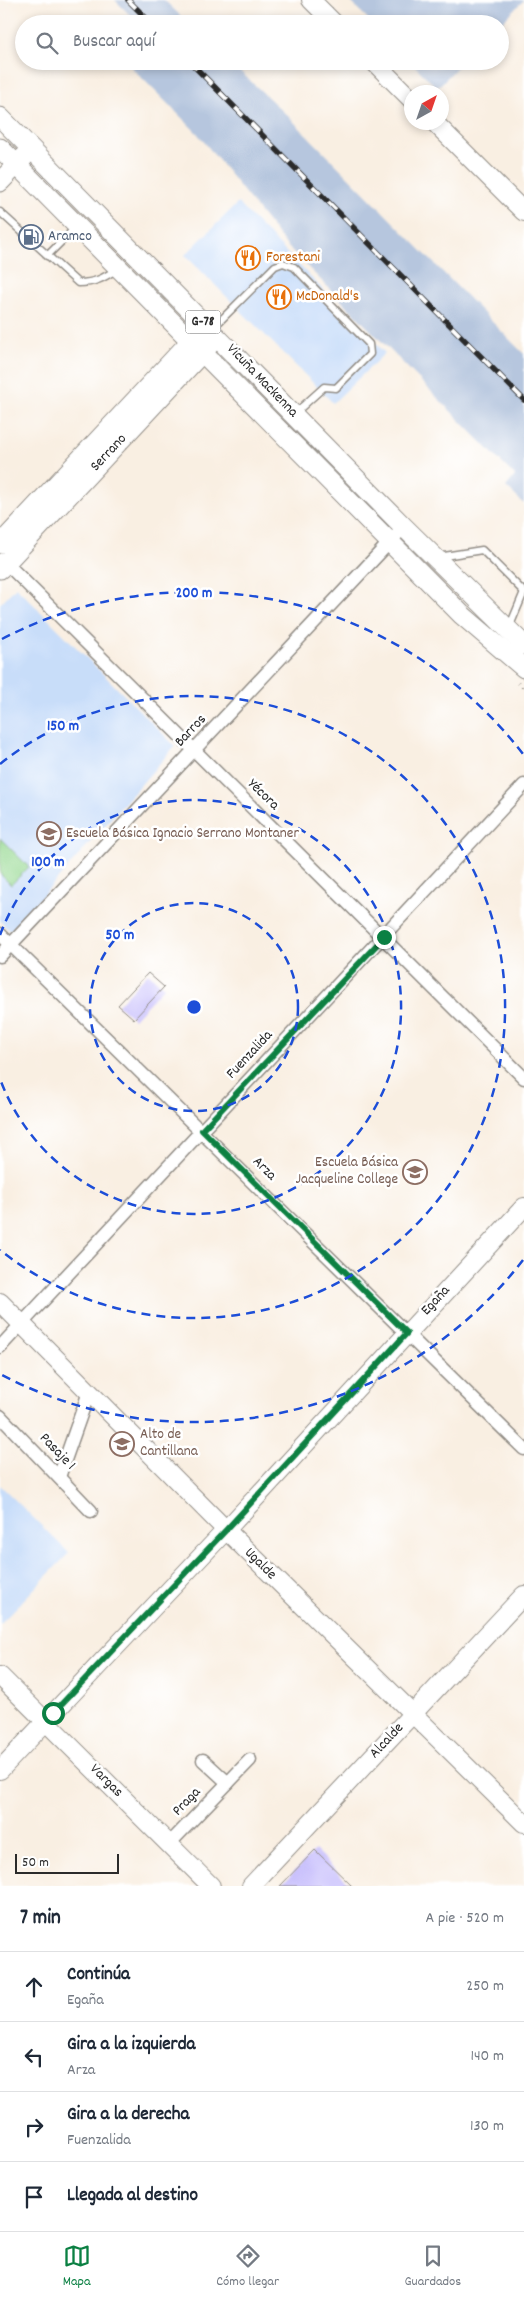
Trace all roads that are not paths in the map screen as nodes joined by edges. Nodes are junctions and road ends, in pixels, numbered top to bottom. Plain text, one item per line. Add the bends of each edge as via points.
1 (311, 0) edge
2 (326, 15) edge
3 (382, 70) edge
4 (404, 92) edge
5 (0, 117) edge
6 (442, 130) edge
7 (0, 148) edge
8 (31, 149) junction
9 (16, 165) junction
10 (0, 182) edge
11 (0, 212) edge
12 (524, 212) edge
13 (77, 226) junction
14 (47, 256) junction
15 (118, 268) junction
16 (211, 330) junction
17 (196, 347) junction
18 (294, 414) junction
19 (404, 527) junction
20 (390, 543) junction
21 (0, 544) edge
22 (435, 557) junction
23 (2, 563) edge
24 (509, 630) junction
25 (524, 645) edge
26 (524, 668) edge
27 (195, 751) junction
28 (524, 785) edge
29 (0, 934) edge
30 (384, 937) junction
31 (10, 945) junction
32 (0, 956) edge
33 (524, 1078) edge
34 (202, 1130) junction
35 (524, 1206) edge
36 (0, 1302) edge
37 (22, 1324) junction
38 (407, 1333) junction
39 (0, 1347) edge
40 (89, 1392) junction
41 (0, 1416) edge
42 (524, 1449) edge
43 (59, 1477) junction
44 (91, 1511) dead end
45 (226, 1530) junction
46 (524, 1595) edge
47 (0, 1676) edge
48 (412, 1714) junction
49 (46, 1721) junction
50 (203, 1760) dead end
51 (250, 1760) dead end
52 (0, 1770) edge
53 (228, 1783) junction
54 (524, 1822) edge
55 (169, 1844) junction
56 (211, 1886) edge
57 (251, 1886) edge

1 - 2 street
3 - 4 street
5 - 8 main road, Vicuña Mackenna / G-78
6 - 12 street
7 - 9 main road, Vicuña Mackenna / G-78
8 - 9 main road
8 - 16 main road, Vicuña Mackenna / G-78
9 - 10 main road
9 - 13 main road, Vicuña Mackenna / G-78
11 - 14 lane
13 - 14 lane
13 - 15 main road, Vicuña Mackenna / G-78
14 - 15 lane via 78,283 91,283
15 - 17 main road, Vicuña Mackenna / G-78
16 - 17 main road, Serrano
16 - 18 main road, Vicuña Mackenna / G-78
16 - 18 lane via 275,266 283,263 294,267 369,344 370,354 336,388 324,387
17 - 20 main road, Vicuña Mackenna / G-78
17 - 21 street, Serrano
17 - 23 main road, Serrano
18 - 19 main road, Vicuña Mackenna / G-78
19 - 20 street, Barros
19 - 22 main road, Vicuña Mackenna / G-78
20 - 26 main road, Vicuña Mackenna / G-78 via 467,620
20 - 27 street, Barros
22 - 24 main road, Vicuña Mackenna / G-78
22 - 24 lane via 482,550 524,592
23 - 27 street, Yécora
24 - 25 main road, Vicuña Mackenna / G-78
27 - 30 street, Yécora
27 - 31 street, Barros
28 - 30 street, Fuenzalida
29 - 31 street, Arza
30 - 33 street, Yécora
30 - 34 street, Fuenzalida
31 - 32 street, Barros
31 - 34 street, Arza
34 - 37 street, Fuenzalida
34 - 38 street, Arza
35 - 38 street, Egaña
36 - 37 street, Ugalde
37 - 39 street, Fuenzalida
37 - 40 street, Ugalde
38 - 42 street, Arza
38 - 45 street, Egaña
40 - 43 street
40 - 45 street, Ugalde
41 - 43 street, Pasaje 1
43 - 44 street, Pasaje 1
45 - 48 street, Ugalde
45 - 49 street, Egaña
46 - 48 street, Alcalde
47 - 49 street, Vargas
48 - 54 street, Ugalde
48 - 57 street, Alcalde
49 - 52 street, Egaña
49 - 55 street, Vargas
50 - 53 street
51 - 53 street, Praga
53 - 55 street, Praga
55 - 56 street, Vargas

